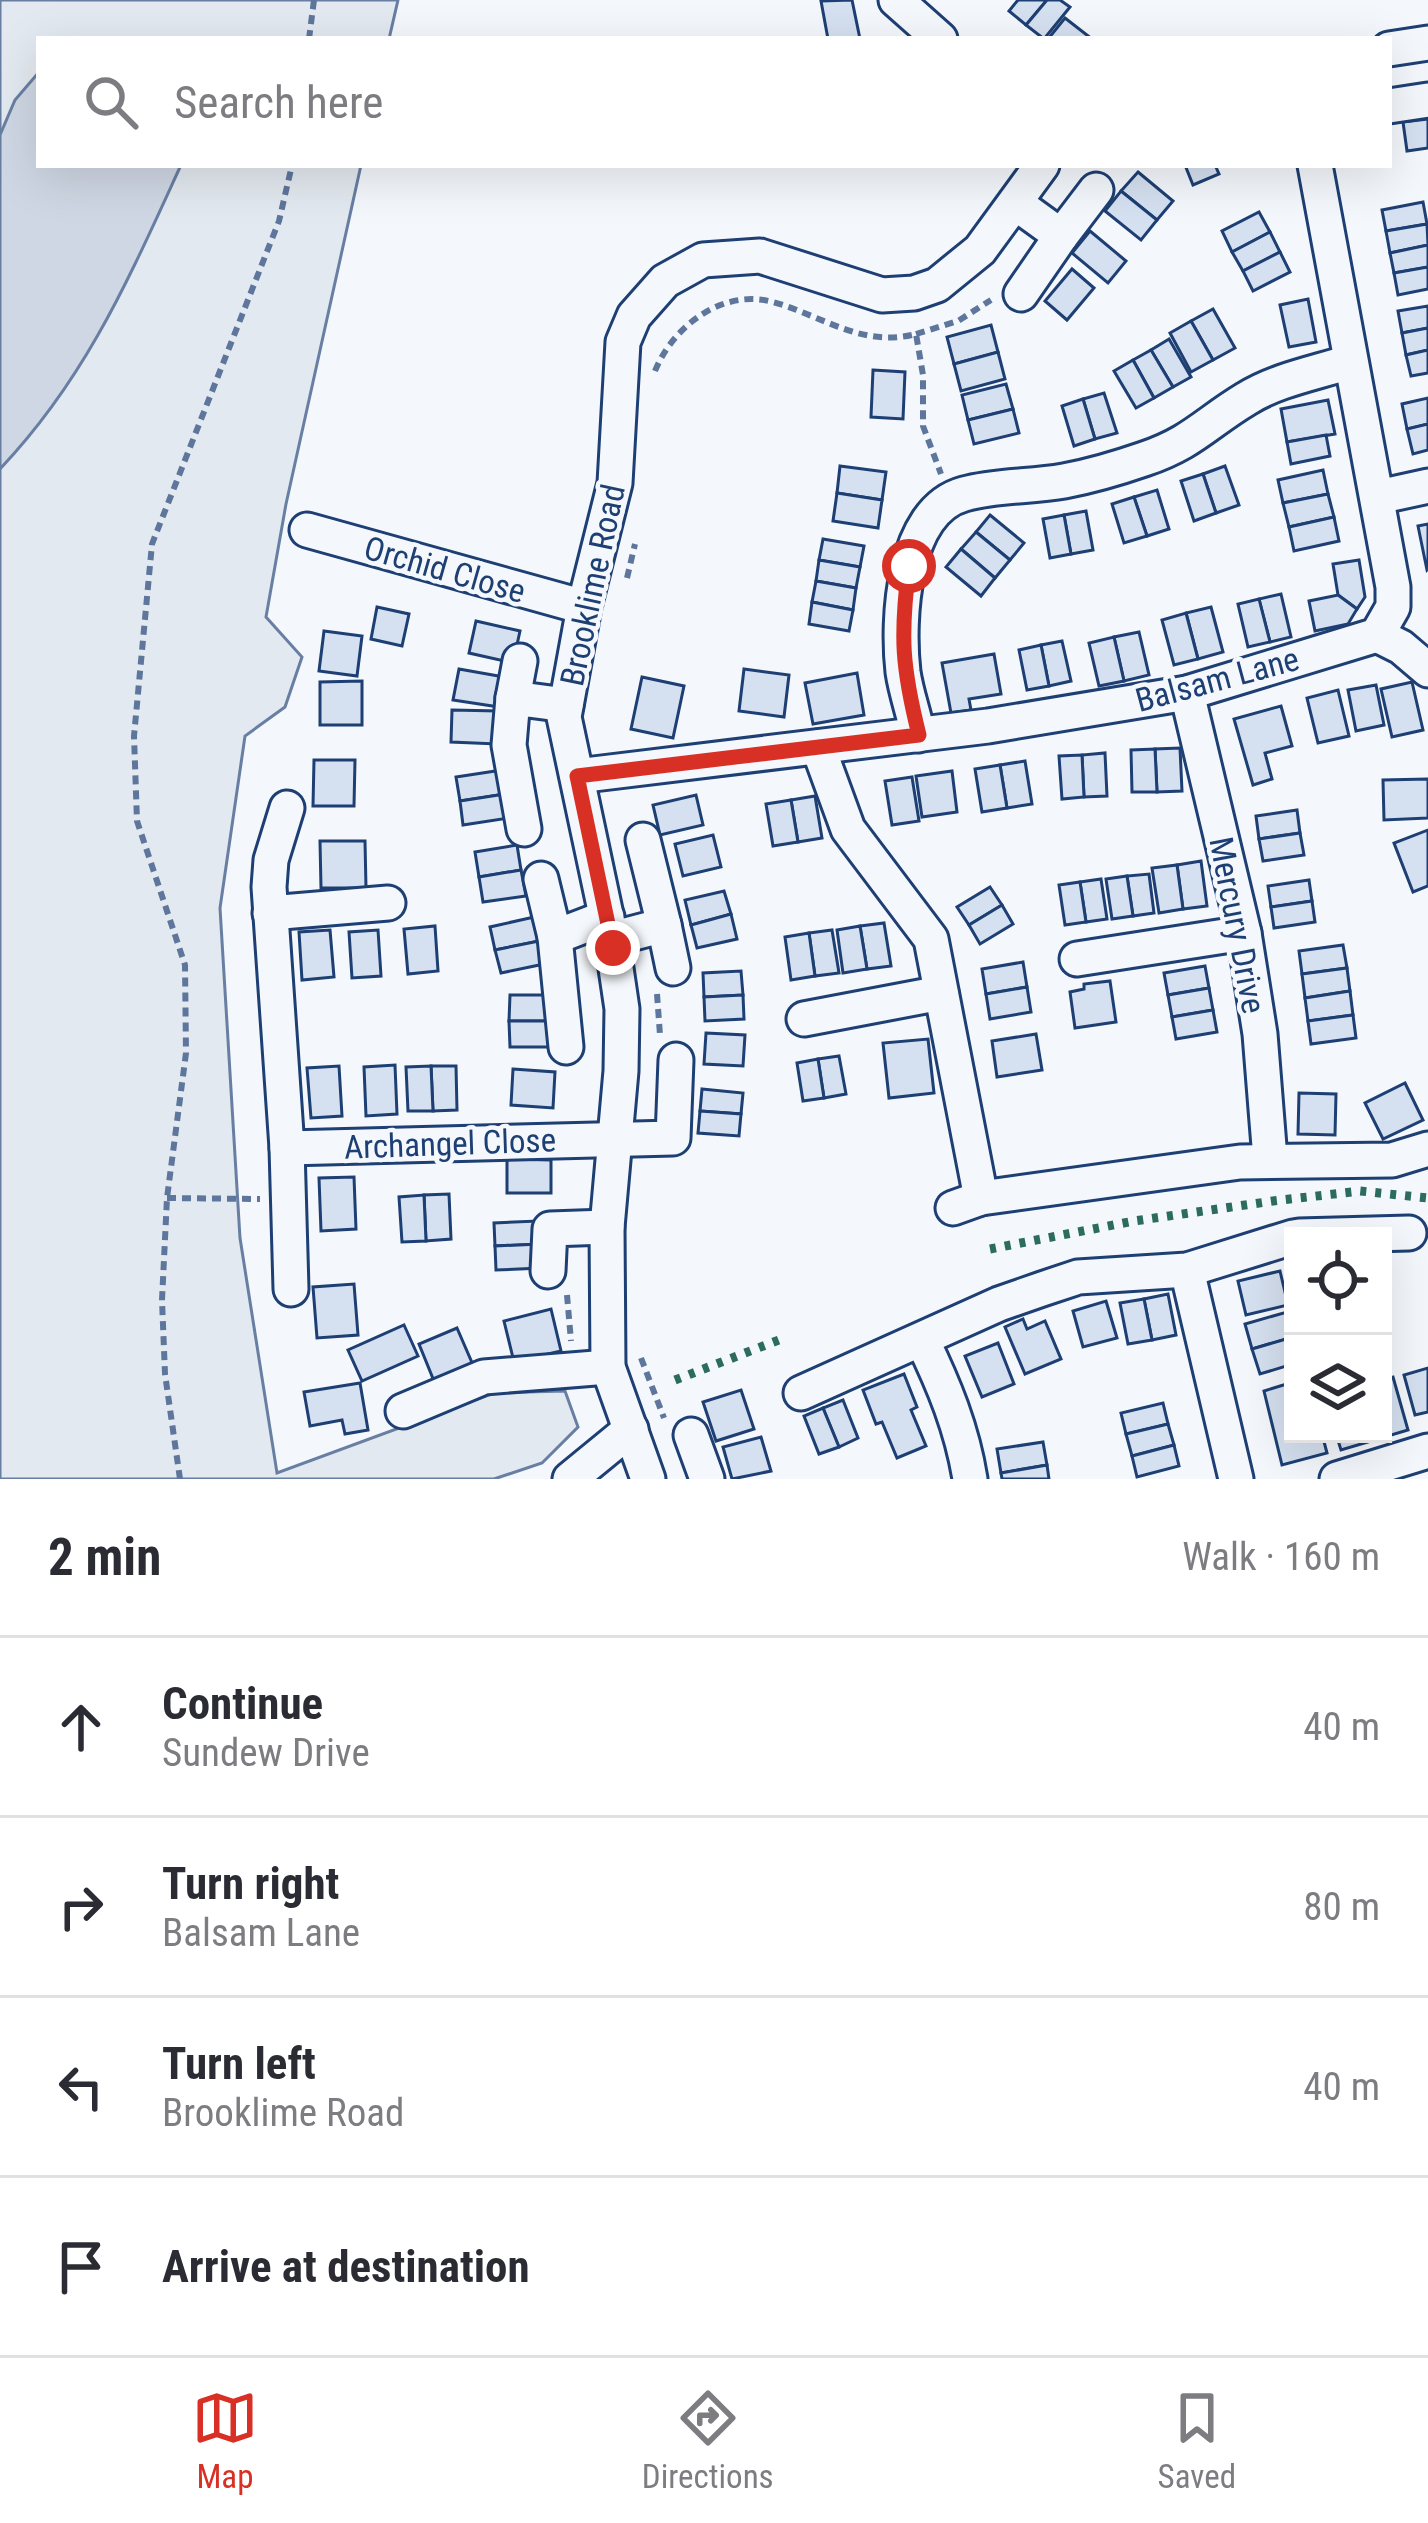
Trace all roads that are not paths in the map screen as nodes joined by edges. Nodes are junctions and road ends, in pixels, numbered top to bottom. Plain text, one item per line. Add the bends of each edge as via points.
1 (896, 0) edge
2 (937, 36) edge
3 (1428, 100) edge
4 (1392, 106) edge
5 (1040, 168) edge
6 (1316, 168) edge
7 (1096, 190) dead end
8 (1017, 204) junction
9 (1061, 236) junction
10 (1021, 294) dead end
11 (1349, 362) junction
12 (1428, 486) edge
13 (1378, 496) junction
14 (307, 530) dead end
15 (584, 607) junction
16 (1376, 635) junction
17 (520, 661) dead end
18 (1428, 670) edge
19 (1187, 693) junction
20 (513, 698) junction
21 (566, 705) junction
22 (919, 735) junction
23 (818, 747) junction
24 (577, 776) junction
25 (287, 808) dead end
26 (524, 829) dead end
27 (643, 840) dead end
28 (541, 879) dead end
29 (388, 903) dead end
30 (270, 913) junction
31 (664, 925) junction
32 (609, 928) junction
33 (1244, 933) junction
34 (556, 937) junction
35 (1077, 959) dead end
36 (664, 974) road end
37 (941, 993) junction
38 (804, 1019) dead end
39 (566, 1047) dead end
40 (668, 1053) road end
41 (613, 1138) junction
42 (287, 1148) junction
43 (1428, 1149) edge
44 (1255, 1161) junction
45 (607, 1227) junction
46 (1409, 1232) dead end
47 (1392, 1233) edge
48 (1284, 1239) edge
49 (1171, 1269) junction
50 (548, 1271) dead end
51 (291, 1289) dead end
52 (922, 1340) junction
53 (608, 1366) junction
54 (801, 1393) dead end
55 (403, 1411) dead end
56 (631, 1429) junction
57 (679, 1430) road end
58 (1428, 1450) edge
59 (569, 1479) edge
60 (648, 1479) edge
61 (707, 1479) edge
62 (970, 1479) edge
63 (1236, 1479) edge
64 (1337, 1479) edge

1 - 2 street
3 - 4 street
5 - 8 street, Brooklime Road
6 - 11 street
7 - 9 street
8 - 9 street
8 - 15 street, Brooklime Road via 960,269 914,293 882,295 760,256 703,260 665,281 623,342 615,483
9 - 10 street
11 - 13 street
11 - 22 street via 1270,386 1174,448 1063,481 965,494 939,509 909,566 902,622 903,674
12 - 13 street
13 - 16 street via 1393,607
14 - 15 street, Orchid Close
15 - 21 street, Brooklime Road
16 - 18 street
16 - 19 street, Balsam Lane
17 - 20 street
19 - 22 street, Balsam Lane
19 - 33 street, Mercury Drive
20 - 21 street
20 - 26 street via 509,745
21 - 24 street, Brooklime Road
22 - 23 street, Balsam Lane
23 - 24 street, Balsam Lane
23 - 37 street via 848,829 931,939
24 - 32 street, Brooklime Road
25 - 30 street via 272,860
27 - 31 street
28 - 34 street
29 - 30 street
30 - 42 street
31 - 32 street
31 - 36 street
32 - 34 street
32 - 41 street, Brooklime Road via 622,1009
33 - 35 street
33 - 44 street, Mercury Drive via 1260,1034
34 - 39 street
37 - 38 street
37 - 44 street via 983,1200
40 - 41 street, Archangel Close via 673,1138
41 - 42 street, Archangel Close
41 - 45 street, Brooklime Road
42 - 51 street
43 - 44 street via 1392,1160
45 - 50 street via 549,1218
45 - 53 street, Brooklime Road via 619,1317
46 - 47 street
48 - 49 street
49 - 52 street via 1078,1277
49 - 63 street
52 - 54 street
52 - 62 street via 964,1442
53 - 55 street via 484,1377
53 - 56 street, Brooklime Road
56 - 59 street
56 - 60 street, Brooklime Road
57 - 61 street
58 - 64 street

